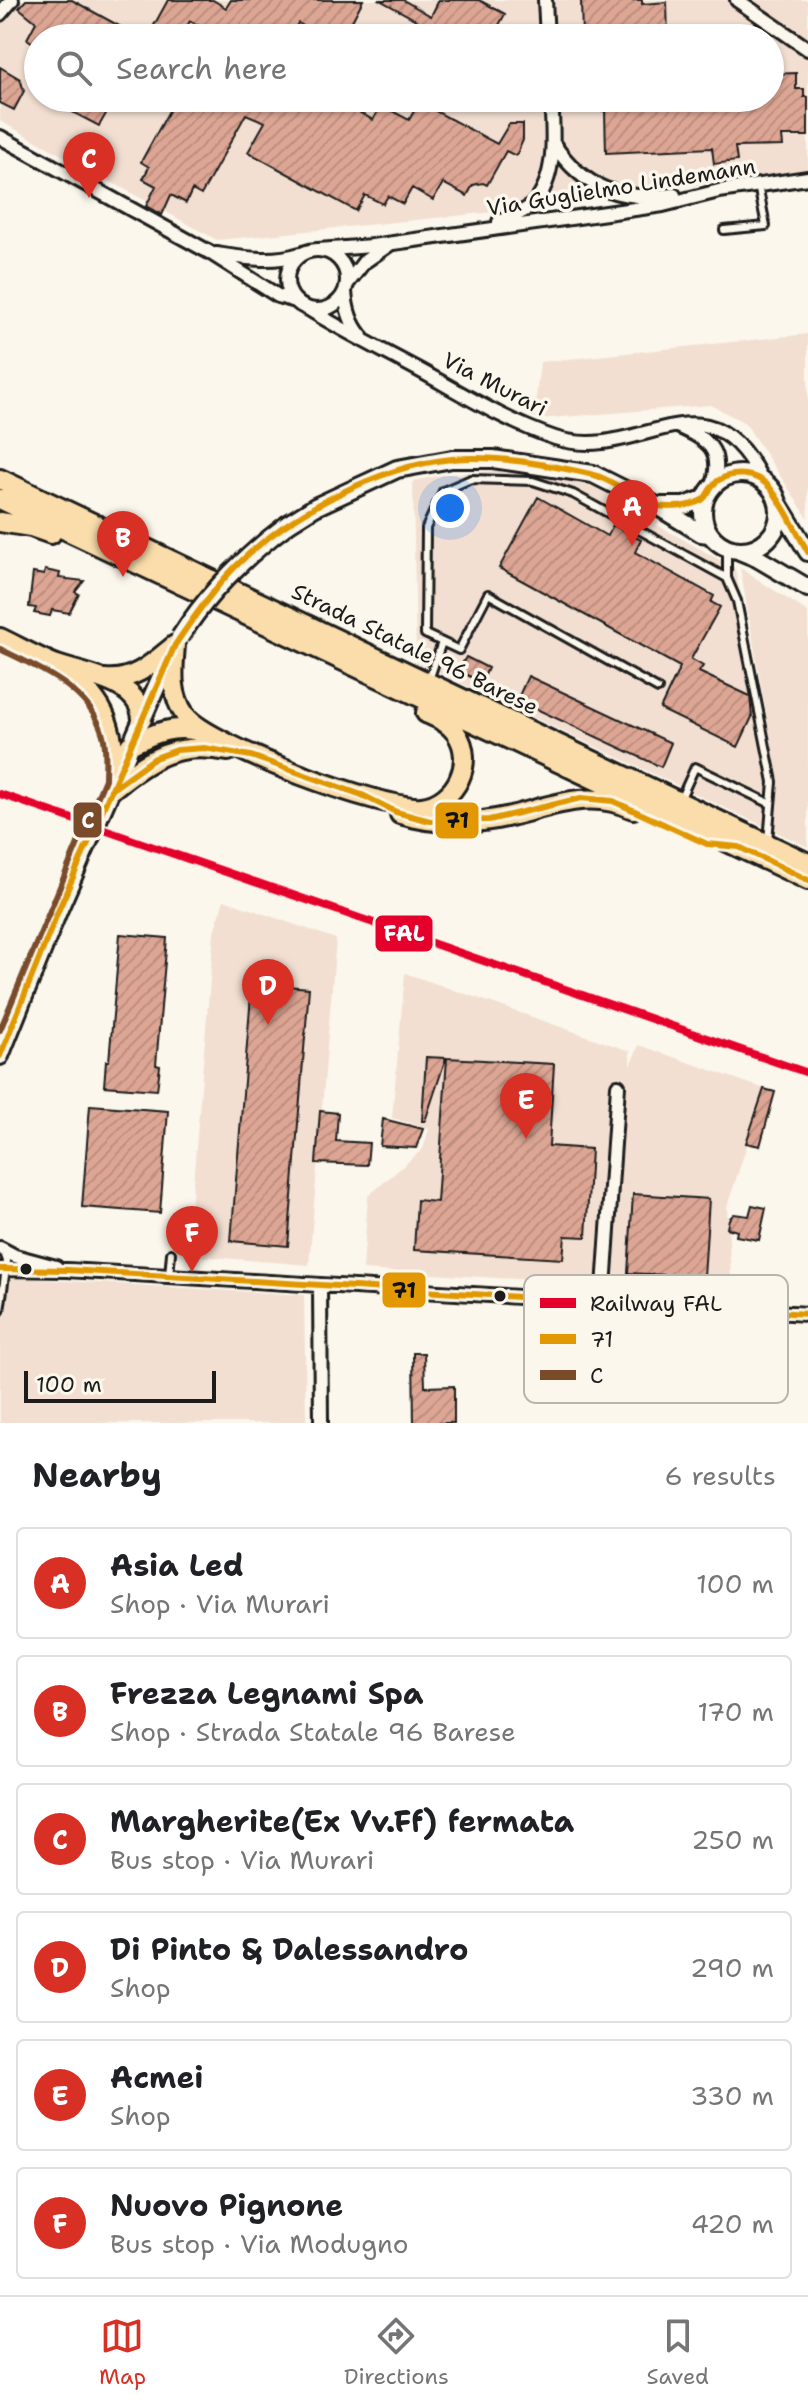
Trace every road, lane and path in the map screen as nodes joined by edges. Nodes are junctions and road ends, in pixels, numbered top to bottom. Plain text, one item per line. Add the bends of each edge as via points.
1 (12, 0) edge
2 (545, 0) edge
3 (737, 0) edge
4 (0, 14) edge
5 (546, 24) edge
6 (772, 24) edge
7 (784, 32) edge
8 (808, 49) edge
9 (552, 112) edge
10 (0, 137) edge
11 (553, 143) junction
12 (808, 178) edge
13 (758, 185) junction
14 (719, 191) junction
15 (475, 230) junction
16 (724, 230) dead end
17 (392, 242) junction
18 (318, 250) junction
19 (209, 252) junction
20 (302, 254) junction
21 (346, 288) junction
22 (302, 305) junction
23 (363, 339) junction
24 (677, 426) junction
25 (0, 479) edge
26 (762, 480) junction
27 (709, 492) junction
28 (0, 499) edge
29 (779, 504) junction
30 (657, 506) junction
31 (0, 522) edge
32 (709, 534) junction
33 (732, 550) junction
34 (808, 552) edge
35 (727, 578) junction
36 (190, 588) junction
37 (808, 588) edge
38 (0, 638) edge
39 (177, 641) junction
40 (442, 642) junction
41 (313, 647) junction
42 (55, 665) junction
43 (101, 679) junction
44 (428, 682) junction
45 (658, 689) dead end
46 (142, 719) junction
47 (204, 733) junction
48 (130, 745) junction
49 (251, 756) junction
50 (112, 788) junction
51 (362, 795) junction
52 (679, 802) junction
53 (771, 804) junction
54 (767, 844) junction
55 (739, 847) junction
56 (808, 863) edge
57 (808, 880) edge
58 (0, 1056) edge
59 (618, 1086) dead end
60 (1, 1249) edge
61 (171, 1253) dead end
62 (3, 1269) edge
63 (67, 1270) junction
64 (605, 1275) edge
65 (169, 1276) junction
66 (320, 1286) junction
67 (524, 1298) edge
68 (0, 1311) edge
69 (788, 1313) edge
70 (808, 1314) edge
71 (321, 1423) edge

1 - 4 street
2 - 5 street
3 - 6 street
7 - 8 street
9 - 11 street
10 - 19 street, Via Murari
11 - 14 street via 573,169 611,192 648,197
11 - 15 street via 533,204
12 - 13 street, Via Guglielmo Lindemann
13 - 14 street, Via Guglielmo Lindemann
13 - 16 lane via 766,226
14 - 15 street, Via Guglielmo Lindemann via 663,205
15 - 17 street, Via Guglielmo Lindemann
17 - 18 street, Via Murari
17 - 21 street via 364,262
18 - 20 street, Via Murari
18 - 21 street via 338,259
19 - 20 street, Via Murari via 253,260
19 - 22 street, Via Murari via 278,296
20 - 22 street via 287,277
21 - 22 street via 330,307
21 - 23 street via 345,306
22 - 23 street, Via Murari
23 - 24 street, Via Murari via 495,412 558,439 613,442
24 - 26 street, Via Murari via 704,424 727,433 745,450
24 - 27 street via 701,436 712,449 717,463
25 - 44 main road, Strada Statale 96 Barese
26 - 27 street via 737,474 724,477
26 - 29 street
27 - 30 street via 684,506
27 - 32 street via 702,511
28 - 36 main road, Strada Statale 96 Barese
29 - 33 street via 770,538 750,550
29 - 34 street
30 - 32 street
30 - 39 street, bridge via 593,474 538,464 452,459 397,469 288,524 235,567
31 - 36 main road via 49,533 113,563
32 - 33 street
33 - 35 lane
33 - 37 street via 757,558
35 - 40 lane via 573,494 533,481 471,479 443,491 426,528 425,634
35 - 53 lane via 737,601 759,708 773,782
36 - 41 main road, Strada Statale 96 Barese
38 - 42 main road
39 - 43 main road via 138,673
39 - 46 street
39 - 47 main road via 172,684 178,704
40 - 44 lane
40 - 45 lane via 459,650 488,594
41 - 51 main road via 367,685 445,722 463,749 465,765 459,780 430,805 411,807
41 - 55 main road, Strada Statale 96 Barese
42 - 43 main road
42 - 50 main road via 89,691 103,710 114,744
43 - 46 main road via 132,696
44 - 52 main road, Strada Statale 96 Barese
46 - 48 street
47 - 48 main road via 174,728
47 - 49 main road
48 - 50 street
49 - 50 main road via 204,748 177,750 145,763
49 - 51 main road
50 - 58 street
51 - 55 main road via 411,817 445,822 489,820 572,800 602,799 707,844
52 - 53 lane via 695,767
52 - 54 main road, Strada Statale 96 Barese
53 - 54 lane
54 - 56 main road, Strada Statale 96 Barese
55 - 57 main road, Strada Statale 96 Barese
59 - 64 street
60 - 62 lane via 7,1261
60 - 63 street
61 - 65 lane
62 - 63 street
62 - 68 lane
63 - 65 street
65 - 66 street
66 - 67 street
66 - 71 street
69 - 70 street

